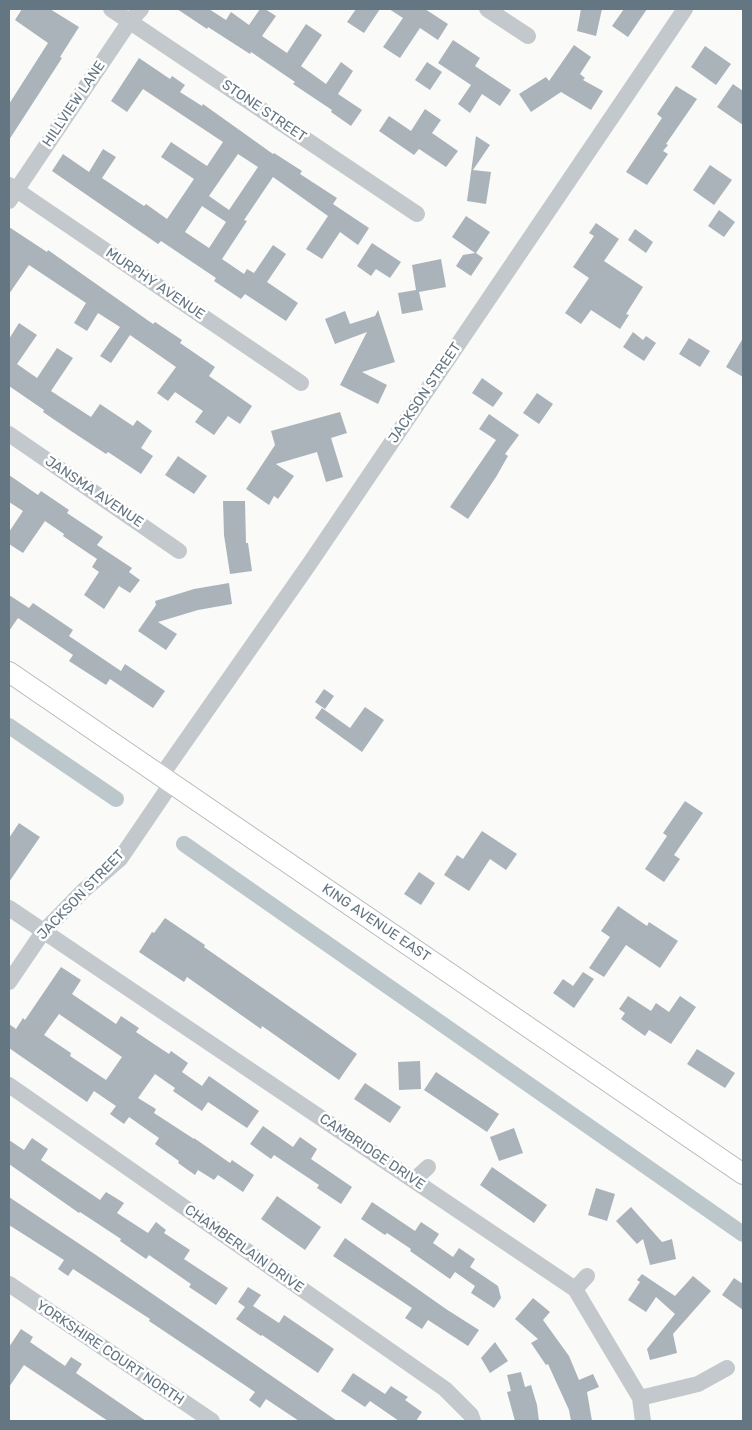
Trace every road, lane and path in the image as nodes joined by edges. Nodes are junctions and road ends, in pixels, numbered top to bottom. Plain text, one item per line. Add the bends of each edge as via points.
1 (111, 9) edge
2 (141, 9) edge
3 (487, 9) edge
4 (685, 9) edge
5 (130, 21) junction
6 (528, 36) dead end
7 (11, 192) edge
8 (417, 214) dead end
9 (301, 383) dead end
10 (9, 434) edge
11 (179, 551) dead end
12 (9, 672) edge
13 (166, 780) junction
14 (9, 908) edge
15 (43, 932) junction
16 (9, 982) edge
17 (9, 1085) edge
18 (428, 1166) dead end
19 (743, 1174) edge
20 (414, 1180) junction
21 (587, 1276) dead end
22 (9, 1284) edge
23 (575, 1289) junction
24 (727, 1368) dead end
25 (640, 1398) junction
26 (212, 1421) edge
27 (473, 1421) edge
28 (642, 1421) edge

1 - 5 street, STONE STREET
2 - 5 street, HILLVIEW LANE
3 - 6 street
4 - 13 street, JACKSON STREET
5 - 7 street, HILLVIEW LANE
5 - 8 street, STONE STREET
7 - 9 street, MURPHY AVENUE
10 - 11 street, JANSMA AVENUE
12 - 13 main road, KING AVENUE EAST
13 - 15 street, JACKSON STREET via 120,859
13 - 19 main road, KING AVENUE EAST
14 - 15 street, CAMBRIDGE DRIVE
15 - 16 street, JACKSON STREET
15 - 20 street, CAMBRIDGE DRIVE
17 - 27 street, CHAMBERLAIN DRIVE via 445,1389
18 - 20 street
20 - 23 street, CAMBRIDGE DRIVE
21 - 23 street
22 - 26 street, YORKSHIRE COURT NORTH
23 - 25 street, CAMBRIDGE DRIVE
24 - 25 street via 698,1384
25 - 28 street, CAMBRIDGE DRIVE

